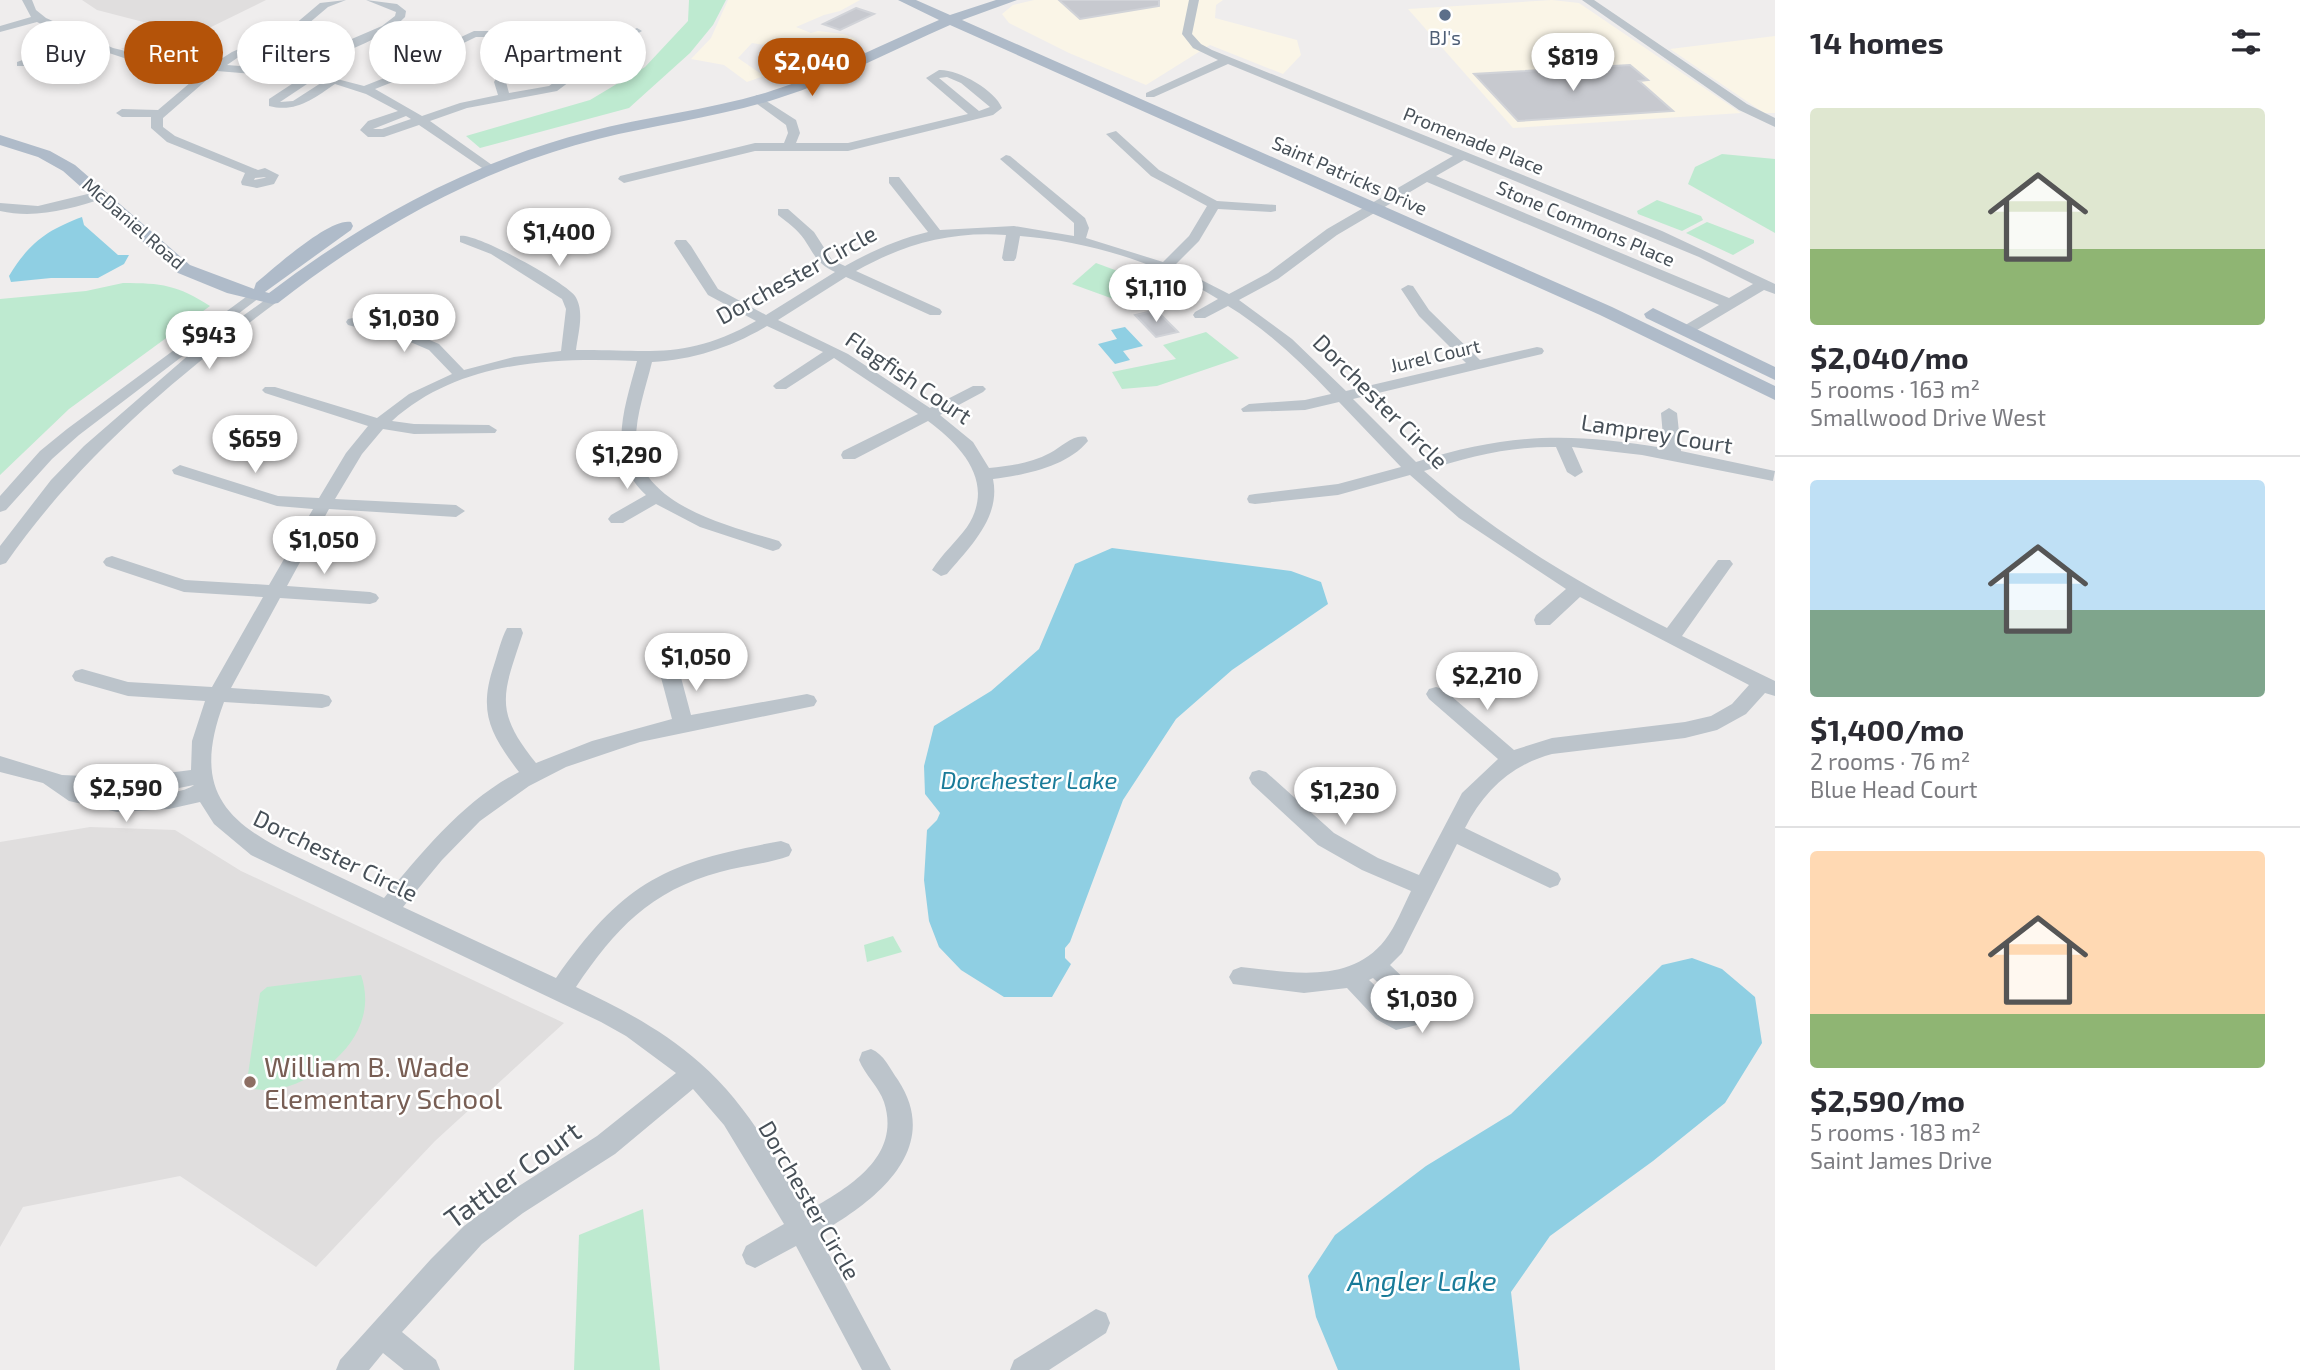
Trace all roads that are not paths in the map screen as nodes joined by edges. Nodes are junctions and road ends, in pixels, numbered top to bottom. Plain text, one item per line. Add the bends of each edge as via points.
1 (27, 0) edge
2 (341, 0) edge
3 (371, 0) edge
4 (903, 0) edge
5 (1012, 0) edge
6 (1587, 0) edge
7 (1191, 2) edge
8 (950, 9) edge
9 (39, 18) junction
10 (908, 18) dead end
11 (45, 21) edge
12 (999, 25) junction
13 (0, 29) edge
14 (480, 33) edge
15 (984, 36) junction
16 (903, 39) junction
17 (355, 41) edge
18 (1227, 60) junction
19 (223, 64) edge
20 (852, 65) junction
21 (768, 83) junction
22 (197, 84) edge
23 (298, 84) edge
24 (327, 84) edge
25 (348, 84) edge
26 (501, 84) edge
27 (561, 84) edge
28 (366, 89) junction
29 (1150, 94) junction
30 (725, 95) junction
31 (505, 98) junction
32 (757, 99) junction
33 (406, 112) junction
34 (122, 113) dead end
35 (159, 114) junction
36 (977, 115) junction
37 (419, 121) junction
38 (1775, 123) edge
39 (1112, 134) dead end
40 (0, 141) edge
41 (558, 144) junction
42 (789, 146) junction
43 (1462, 156) junction
44 (1006, 159) dead end
45 (481, 163) junction
46 (255, 173) dead end
47 (1427, 177) junction
48 (624, 179) dead end
49 (425, 180) dead end
50 (894, 180) dead end
51 (100, 195) junction
52 (1388, 199) junction
53 (1214, 205) junction
54 (0, 208) edge
55 (372, 208) dead end
56 (1271, 208) dead end
57 (1371, 208) junction
58 (783, 212) dead end
59 (1014, 230) junction
60 (936, 234) junction
61 (465, 239) dead end
62 (1079, 241) junction
63 (681, 243) dead end
64 (1009, 258) dead end
65 (1165, 268) junction
66 (845, 272) junction
67 (1769, 287) edge
68 (1408, 289) dead end
69 (254, 295) junction
70 (272, 299) junction
71 (1230, 299) junction
72 (1730, 304) junction
73 (935, 312) dead end
74 (1200, 315) dead end
75 (770, 320) junction
76 (353, 321) dead end
77 (1687, 330) junction
78 (1537, 351) dead end
79 (833, 352) junction
80 (568, 355) junction
81 (645, 358) junction
82 (1476, 364) junction
83 (1775, 374) edge
84 (462, 376) junction
85 (781, 386) dead end
86 (978, 389) dead end
87 (270, 390) dead end
88 (1775, 394) edge
89 (1341, 396) junction
90 (1249, 409) dead end
91 (928, 414) junction
92 (1669, 414) dead end
93 (379, 424) junction
94 (489, 430) dead end
95 (1080, 441) dead end
96 (1562, 442) junction
97 (849, 455) dead end
98 (1674, 456) junction
99 (1412, 469) junction
100 (180, 470) dead end
101 (1574, 472) dead end
102 (985, 474) junction
103 (1773, 476) dead end
104 (656, 496) junction
105 (1255, 499) dead end
106 (326, 503) junction
107 (0, 506) edge
108 (456, 511) dead end
109 (617, 519) dead end
110 (774, 545) dead end
111 (0, 559) edge
112 (112, 562) dead end
113 (1724, 564) dead end
114 (941, 570) dead end
115 (1578, 589) junction
116 (275, 592) junction
117 (370, 598) dead end
118 (1543, 620) dead end
119 (514, 633) dead end
120 (1671, 637) junction
121 (669, 670) dead end
122 (82, 676) dead end
123 (1769, 686) edge
124 (1436, 694) dead end
125 (217, 695) junction
126 (322, 701) dead end
127 (807, 701) dead end
128 (684, 726) junction
129 (1511, 760) junction
130 (0, 764) edge
131 (532, 773) junction
132 (1259, 778) dead end
133 (203, 784) junction
134 (1453, 832) junction
135 (780, 850) dead end
136 (1550, 879) dead end
137 (1424, 887) junction
138 (388, 908) junction
139 (1376, 966) junction
140 (1241, 977) dead end
141 (1353, 979) junction
142 (561, 990) junction
143 (871, 1060) dead end
144 (694, 1073) junction
145 (799, 1228) junction
146 (755, 1255) dead end
147 (1096, 1323) dead end
148 (382, 1334) junction
149 (350, 1370) edge
150 (426, 1370) edge
151 (877, 1370) edge
152 (1024, 1370) edge

1 - 9 street
2 - 19 street
3 - 17 street via 397,7 400,17
4 - 8 main road, Saint Patricks Drive
4 - 10 main road
5 - 8 main road
5 - 12 main road via 997,10
6 - 38 street via 1743,107
7 - 18 street, Promenade Place via 1190,40
8 - 12 main road, Saint Patricks Drive
8 - 15 main road, Saint Patricks Drive
8 - 16 main road
8 - 21 main road via 814,69
9 - 11 street
9 - 13 street
12 - 29 main road, Saint Patricks Drive
14 - 28 street via 439,51 419,68
15 - 16 main road via 950,31
15 - 57 main road, Saint Patricks Drive
16 - 20 main road
18 - 29 street
18 - 43 street, Promenade Place
20 - 21 main road via 789,86
20 - 32 main road
21 - 30 main road
22 - 35 street
23 - 24 street via 273,104 297,103
25 - 28 street
26 - 31 street
27 - 31 street
28 - 33 street
29 - 52 main road, Saint Patricks Drive
30 - 41 main road via 707,106
30 - 45 main road via 575,128
31 - 37 street via 464,105
32 - 41 main road
32 - 42 street via 792,123
33 - 37 street
33 - 37 street via 366,130 379,134
34 - 35 street
35 - 46 street via 158,128 171,139
36 - 36 street via 997,106 951,74 934,75 934,80
36 - 42 street via 848,147
37 - 45 street
39 - 53 street via 1155,173
40 - 51 main road, McDaniel Road via 44,154
41 - 45 main road
42 - 48 street via 744,149
43 - 47 street
43 - 67 street, Promenade Place via 1681,244
44 - 62 street via 1077,218 1082,225
45 - 49 main road
45 - 70 main road via 384,220
47 - 52 street
47 - 72 street, Stone Commons Place
50 - 60 street
51 - 54 street via 40,210
51 - 69 main road, McDaniel Road via 184,269
52 - 57 street
52 - 77 main road, Saint Patricks Drive
53 - 56 street
53 - 65 street via 1194,238
55 - 69 main road via 294,260
57 - 71 street via 1273,276
57 - 88 main road, Saint Patricks Drive via 1628,321
58 - 66 street via 809,234 823,260
59 - 60 street, Dorchester Circle
59 - 62 street, Dorchester Circle
59 - 64 street
60 - 66 street, Dorchester Circle via 888,248
61 - 80 street via 496,251 568,297 572,309
62 - 65 street, Dorchester Circle
63 - 75 street, Flagfish Court via 693,253 713,292
65 - 71 street, Dorchester Circle
66 - 73 street
66 - 75 street, Dorchester Circle
67 - 72 street
68 - 82 street via 1424,313
69 - 70 main road, McDaniel Road
69 - 107 street via 46,455
70 - 111 street via 99,439 49,491
71 - 74 street
71 - 89 street, Dorchester Circle via 1287,342
72 - 77 street
75 - 79 street, Flagfish Court
75 - 81 street, Dorchester Circle via 715,347
76 - 84 street via 434,347
77 - 83 main road, Saint Patricks Drive
78 - 82 street, Jurel Court
79 - 85 street
79 - 91 street, Flagfish Court
80 - 81 street, Dorchester Circle
80 - 84 street, Dorchester Circle via 516,361
81 - 104 street via 629,448 639,477
82 - 89 street, Jurel Court
84 - 93 street, Dorchester Circle via 418,397
86 - 91 street
87 - 93 street
89 - 90 street, Jurel Court via 1293,407
89 - 99 street, Dorchester Circle
91 - 97 street
91 - 102 street, Flagfish Court via 966,444
92 - 98 street
93 - 94 street
93 - 106 street, Dorchester Circle via 351,457
95 - 102 street via 1037,467
96 - 98 street, Lamprey Court
96 - 99 street, Lamprey Court via 1497,446
96 - 101 street
98 - 103 street, Lamprey Court
99 - 105 street, Lamprey Court via 1349,487
99 - 115 street, Dorchester Circle via 1488,531
100 - 106 street via 278,501
102 - 114 street via 985,506
104 - 109 street
104 - 110 street via 679,511
106 - 108 street
106 - 116 street, Dorchester Circle
112 - 116 street via 173,583
113 - 120 street
115 - 118 street
115 - 120 street, Dorchester Circle
116 - 117 street
116 - 125 street, Dorchester Circle
119 - 131 street via 497,687 495,711 505,738
120 - 123 street, Dorchester Circle
121 - 128 street
122 - 125 street via 128,689
123 - 129 street via 1717,722 1552,746
124 - 129 street
125 - 126 street
125 - 133 street, Dorchester Circle via 201,741
127 - 128 street
128 - 131 street via 602,745
129 - 134 street via 1469,799
130 - 133 street via 32,771 76,795 117,804 169,801
131 - 138 street via 467,821
132 - 137 street via 1326,839
133 - 138 street, Dorchester Circle via 222,820 244,840
134 - 136 street
134 - 137 street
135 - 142 street via 685,876 636,900 595,943
137 - 139 street via 1394,946
138 - 142 street, Dorchester Circle
139 - 141 street
139 - 141 street via 1410,1001 1409,1017 1396,1019 1384,1011
140 - 141 street via 1321,983
142 - 144 street, Dorchester Circle via 635,1028
143 - 145 street via 894,1091 901,1123 900,1147 874,1182
144 - 145 street, Dorchester Circle via 746,1134
144 - 148 street, Tattler Court via 606,1145 474,1235
145 - 146 street
145 - 151 street, Dorchester Circle
147 - 152 street
148 - 149 street, Tattler Court
148 - 150 street

